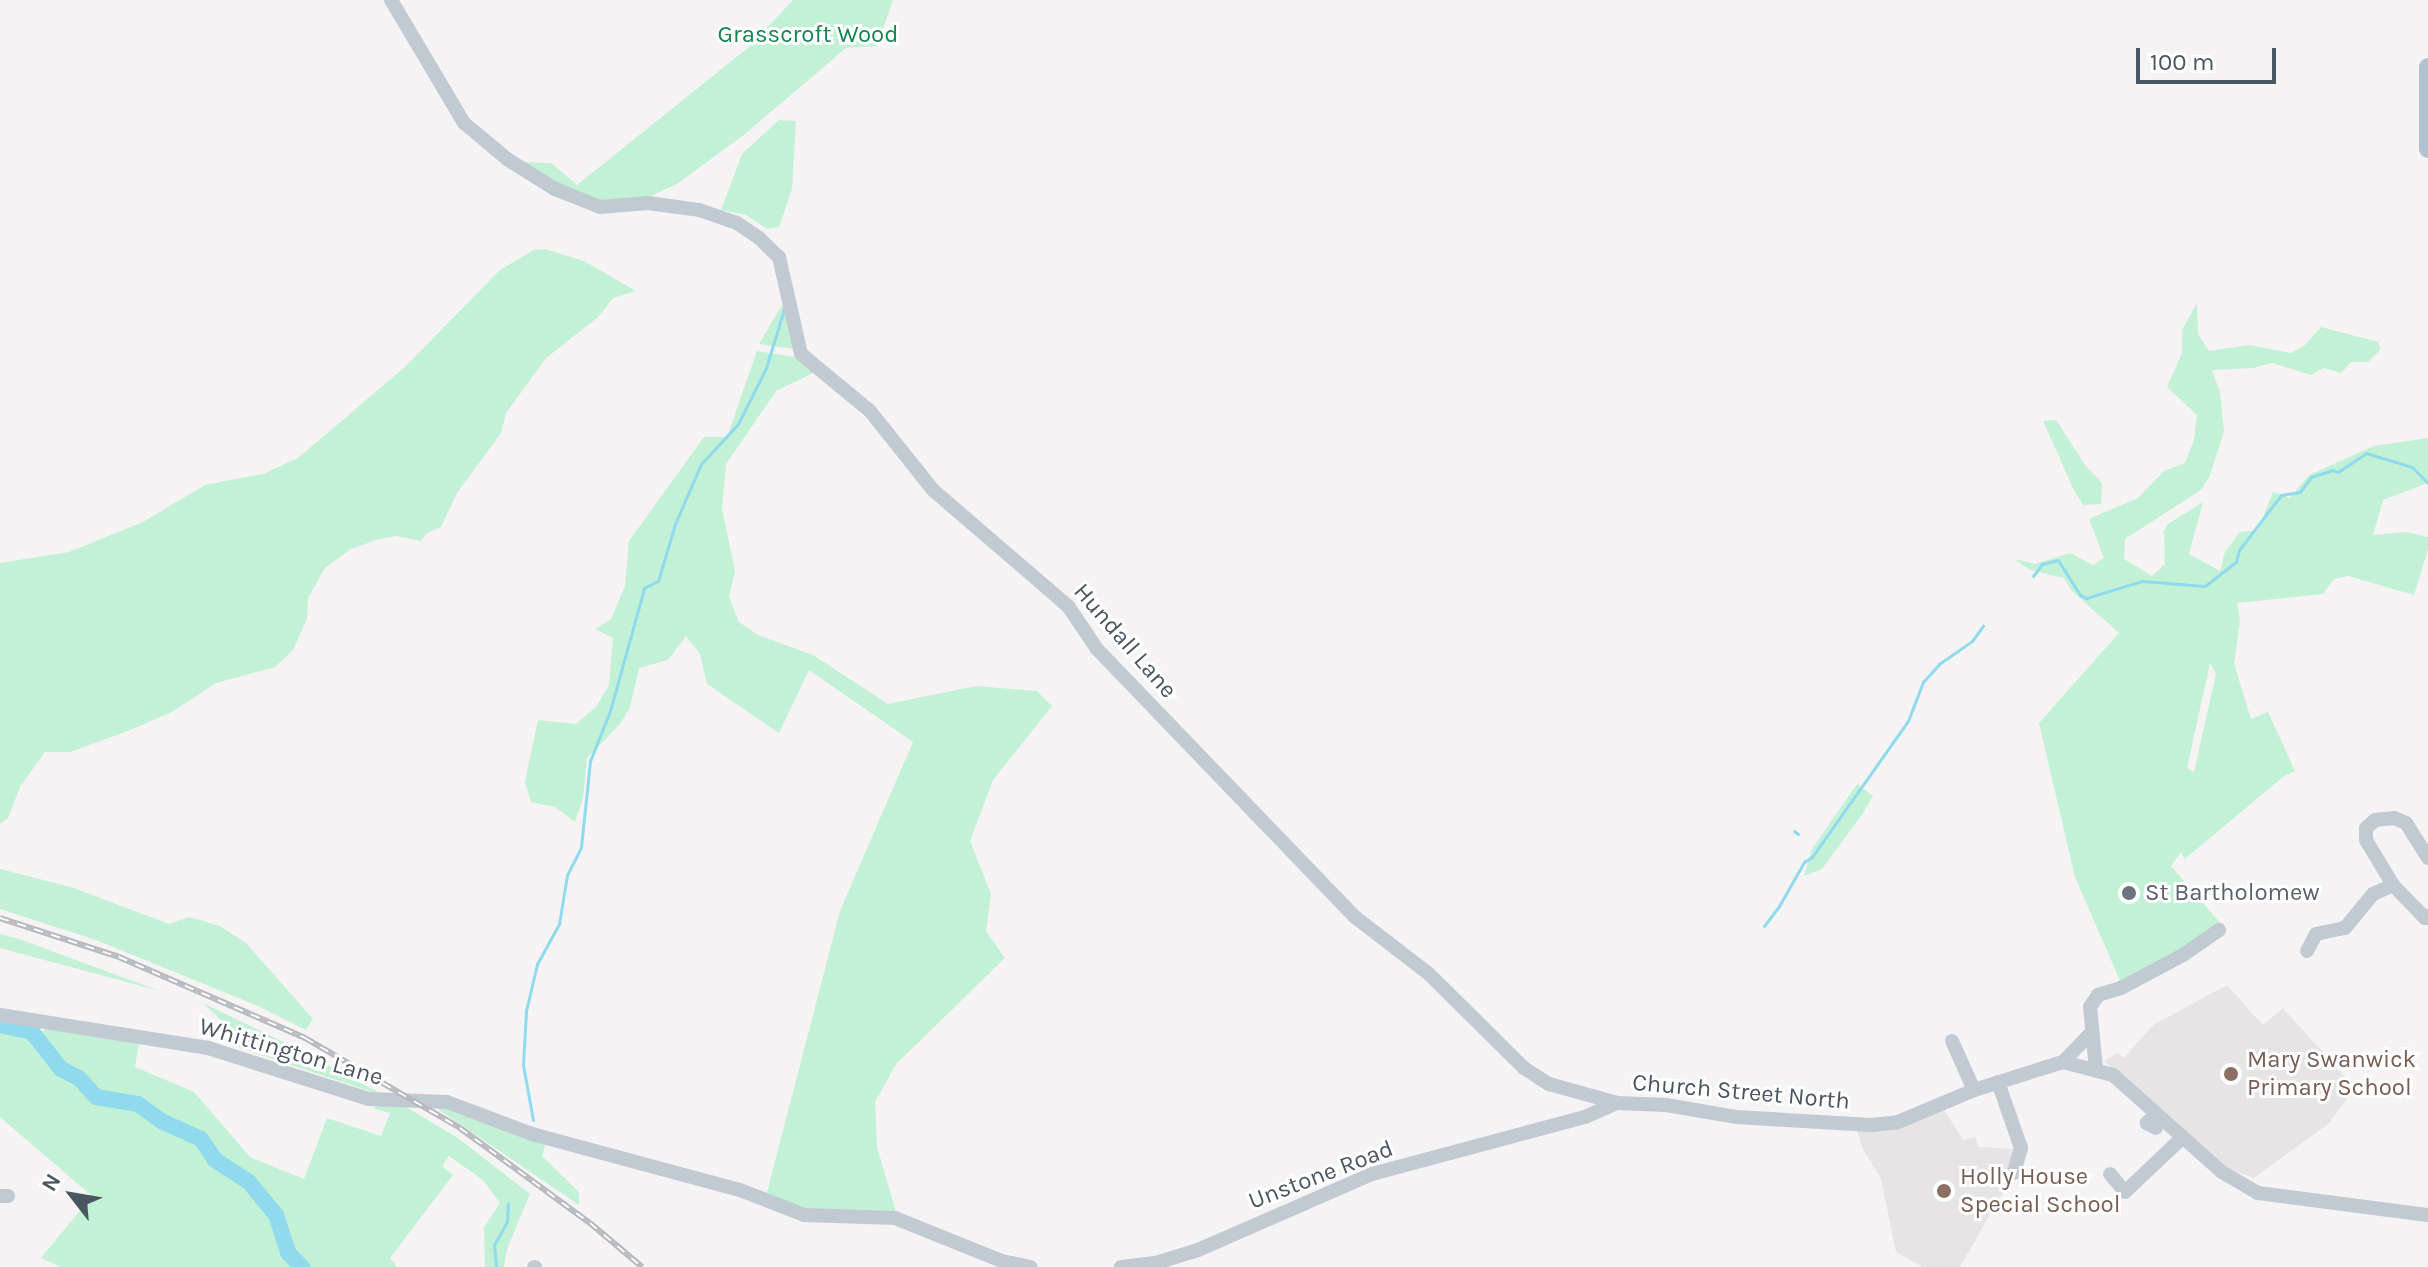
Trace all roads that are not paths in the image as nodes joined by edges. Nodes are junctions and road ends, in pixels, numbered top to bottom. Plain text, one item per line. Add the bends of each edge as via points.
1 (391, 0) edge
2 (2428, 67) edge
3 (2428, 147) edge
4 (2428, 858) edge
5 (2393, 885) junction
6 (2428, 916) edge
7 (2219, 930) dead end
8 (2307, 951) dead end
9 (0, 1015) edge
10 (2090, 1034) junction
11 (1952, 1041) dead end
12 (2063, 1062) junction
13 (2096, 1069) junction
14 (1998, 1082) junction
15 (1974, 1090) junction
16 (1617, 1103) junction
17 (2182, 1138) junction
18 (2014, 1173) dead end
19 (2110, 1174) dead end
20 (2428, 1215) edge
21 (1030, 1267) edge
22 (1121, 1267) edge

1 - 16 street, Hundall Lane via 464,123 507,159 555,189 600,207 648,203 699,210 737,223 759,238 779,257 801,354 870,411 933,490 1068,606 1097,649 1355,917 1429,974 1524,1068 1549,1084
2 - 3 main road
4 - 5 street via 2406,823 2375,820 2366,828 2366,840
5 - 6 street
5 - 8 street via 2373,894 2345,928 2316,934
7 - 10 street via 2183,955 2098,995 2090,1007
9 - 21 street, Whittington Lane via 208,1048 369,1099 447,1102 532,1134 740,1190 804,1215 895,1218
10 - 12 street
10 - 13 street
11 - 15 street
12 - 13 street, Church Street North
12 - 14 street, Church Street North
13 - 17 street, Church Street North via 2113,1075 2156,1121
14 - 15 street, Church Street North
14 - 18 street via 2021,1148
15 - 16 street, Church Street North via 1898,1122 1871,1125
16 - 22 street, Unstone Road via 1585,1117 1372,1174 1198,1250
17 - 19 street via 2125,1192
17 - 20 street, Church Street North via 2232,1180 2258,1193

